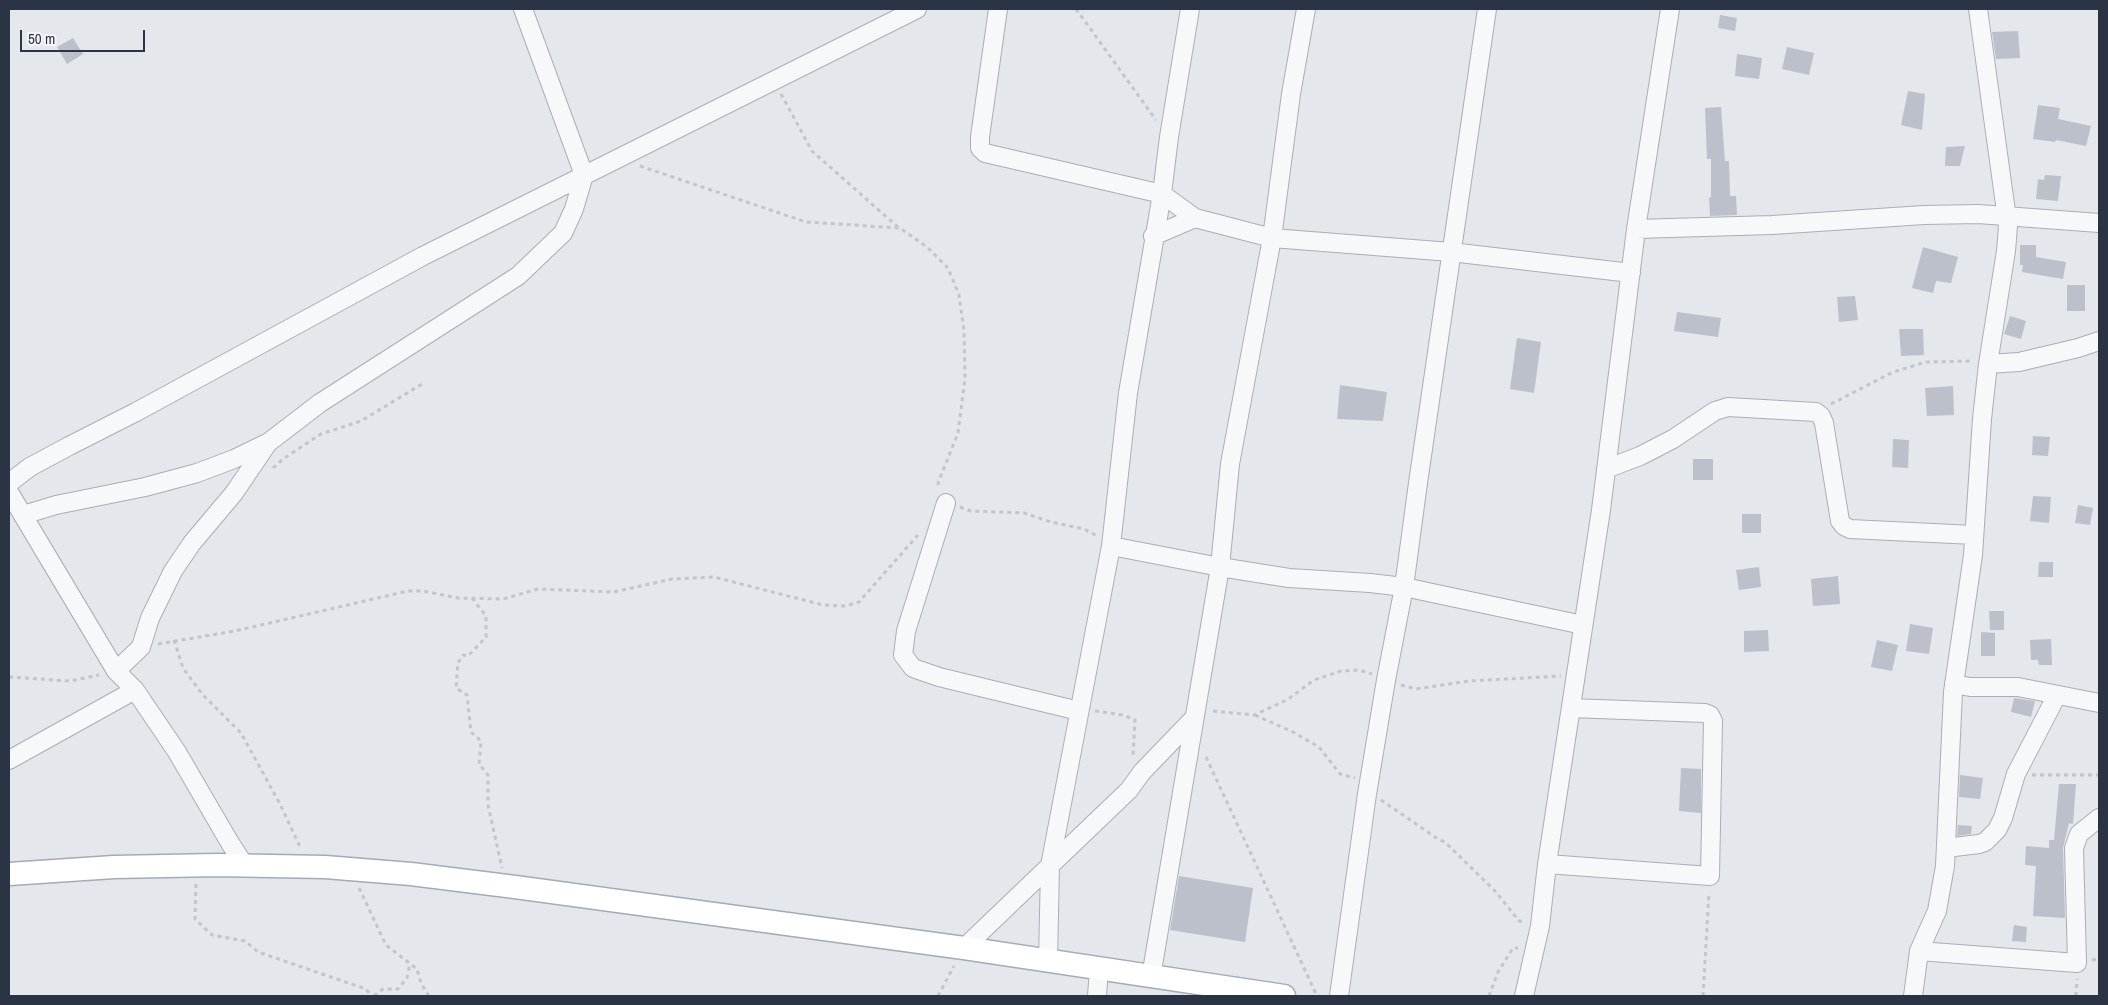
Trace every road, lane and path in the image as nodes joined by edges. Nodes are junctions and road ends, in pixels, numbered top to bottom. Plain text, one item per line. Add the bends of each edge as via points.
1 (523, 9) edge
2 (917, 9) edge
3 (998, 9) edge
4 (1076, 9) edge
5 (1190, 9) edge
6 (1306, 9) edge
7 (1487, 9) edge
8 (1670, 9) edge
9 (1978, 9) edge
10 (774, 80) junction
11 (1169, 138) junction
12 (618, 158) junction
13 (584, 175) junction
14 (1162, 194) junction
15 (2006, 216) junction
16 (1195, 218) junction
17 (2099, 223) edge
18 (900, 228) junction
19 (1636, 229) junction
20 (1153, 236) junction
21 (1272, 238) junction
22 (1451, 252) junction
23 (1631, 273) junction
24 (2099, 341) edge
25 (1988, 364) junction
26 (422, 384) dead end
27 (1816, 412) junction
28 (269, 442) junction
29 (1606, 469) junction
30 (271, 470) dead end
31 (9, 482) edge
32 (9, 492) edge
33 (946, 503) junction
34 (23, 516) junction
35 (921, 531) dead end
36 (1974, 535) junction
37 (1111, 546) junction
38 (1220, 567) junction
39 (1404, 587) junction
40 (472, 598) junction
41 (1583, 625) junction
42 (174, 640) junction
43 (140, 647) junction
44 (116, 671) junction
45 (9, 677) edge
46 (1954, 684) junction
47 (135, 690) junction
48 (2057, 695) junction
49 (2099, 703) edge
50 (1571, 708) junction
51 (1079, 711) junction
52 (1254, 715) dead end
53 (1194, 718) junction
54 (1205, 754) dead end
55 (9, 760) edge
56 (2016, 774) junction
57 (2099, 775) edge
58 (1129, 790) junction
59 (1367, 794) junction
60 (2099, 818) edge
61 (1946, 848) junction
62 (1547, 864) junction
63 (197, 866) junction
64 (245, 866) junction
65 (1050, 866) junction
66 (310, 867) junction
67 (351, 869) junction
68 (9, 874) edge
69 (1710, 876) junction
70 (505, 886) junction
71 (1540, 926) junction
72 (1536, 946) junction
73 (964, 948) junction
74 (1919, 951) junction
75 (1048, 962) junction
76 (410, 963) junction
77 (1099, 970) junction
78 (1151, 977) junction
79 (372, 996) edge
80 (429, 996) edge
81 (938, 996) edge
82 (1097, 996) edge
83 (1284, 996) edge
84 (1318, 996) edge
85 (1338, 996) edge
86 (1489, 996) edge
87 (1524, 996) edge
88 (1703, 996) edge
89 (1914, 996) edge

1 - 13 street
2 - 10 street
3 - 14 street via 980,148 993,156
4 - 11 path
5 - 11 street
6 - 21 street
7 - 22 street
8 - 19 street
9 - 15 street
10 - 12 street
10 - 18 path via 812,151
11 - 14 street
12 - 13 street
12 - 18 path via 806,222
13 - 28 street via 574,209 562,233 518,276 320,403
13 - 31 street via 423,256 30,467
14 - 16 street
14 - 20 street
15 - 17 street
15 - 19 street via 1924,215 1772,225
15 - 25 street via 2006,251
16 - 20 street
16 - 21 street
18 - 33 path via 927,247 948,268 959,295 965,378 958,433 938,483
19 - 23 street
20 - 37 street via 1128,393
21 - 22 street
21 - 38 street via 1230,464
22 - 23 street
22 - 39 street
23 - 29 street
24 - 25 street via 2019,362
25 - 27 path via 1967,360 1926,362 1893,372
25 - 36 street
26 - 30 path via 361,421 321,434
27 - 29 street via 1728,407 1715,411 1640,456
27 - 36 street via 1824,423 1840,521 1844,526 1850,529
28 - 34 street via 197,473 56,505
28 - 43 street via 173,571
29 - 41 street
32 - 34 street
33 - 37 path via 971,510 1024,513 1084,529
33 - 51 street via 906,631 903,655 913,668 939,677
34 - 44 street
35 - 40 path via 859,602 845,606 823,605 714,577 672,579 614,592 538,589 503,599
36 - 46 street
37 - 38 street
37 - 51 street
38 - 39 street via 1289,578
38 - 53 street
39 - 41 street
39 - 59 street
40 - 42 path via 408,592 236,631
40 - 70 path via 486,616 486,638 468,656 462,655 458,663 456,688 467,695 471,732 482,741 479,764 488,775 488,805
41 - 50 street
42 - 43 path
42 - 66 path via 183,668 202,694 241,733
43 - 44 street
44 - 45 path via 70,681
44 - 47 street
46 - 48 street via 2018,688
46 - 61 street
47 - 55 street
47 - 64 street via 177,752
48 - 49 street
48 - 56 street
50 - 62 street
50 - 69 street via 1710,715 1713,721
51 - 58 path via 1101,710 1135,720
51 - 65 street
52 - 59 path via 1318,747 1340,774 1358,779
53 - 58 street
53 - 78 street
54 - 84 path
56 - 57 path
56 - 61 street via 2003,818 1990,837 1979,844
58 - 65 street
59 - 71 path via 1387,803 1446,843 1496,892 1519,921
59 - 85 street
60 - 74 street via 2079,834 2074,848 2077,963
61 - 74 street via 1936,911
62 - 69 street
62 - 71 street
63 - 64 main road
63 - 68 main road
63 - 79 path via 195,919 212,935 245,941 258,952 366,989
64 - 66 main road
65 - 73 street
65 - 75 street
66 - 67 main road
67 - 70 main road
67 - 76 path via 386,945
69 - 88 path
70 - 73 main road
71 - 72 street
72 - 86 path via 1513,948 1498,972
72 - 87 street
73 - 75 main road
73 - 81 path
74 - 89 street
75 - 77 main road
76 - 79 path via 407,978 398,989 383,989
76 - 80 path via 417,969
77 - 78 main road
77 - 82 street
78 - 83 main road

